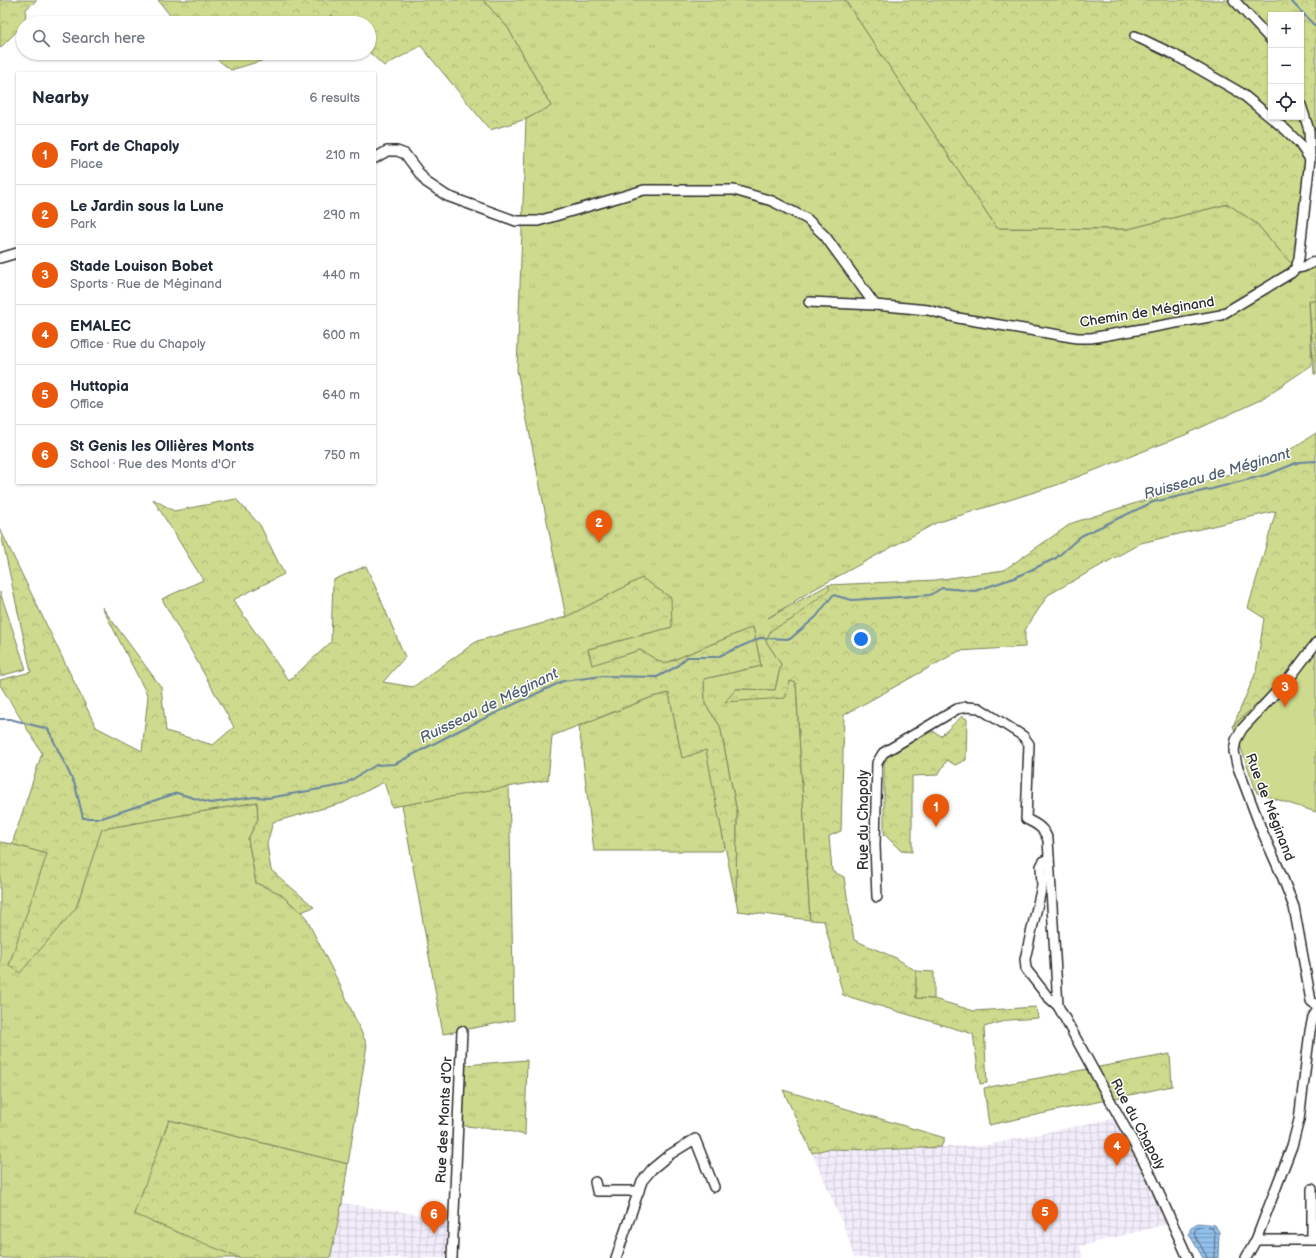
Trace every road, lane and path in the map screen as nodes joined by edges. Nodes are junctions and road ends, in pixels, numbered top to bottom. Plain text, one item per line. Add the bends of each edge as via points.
1 (1234, 0) edge
2 (1135, 36) dead end
3 (1268, 37) edge
4 (1304, 114) edge
5 (376, 157) edge
6 (1310, 159) junction
7 (16, 254) edge
8 (0, 258) edge
9 (1316, 261) edge
10 (1296, 268) junction
11 (809, 302) dead end
12 (875, 305) junction
13 (1316, 643) edge
14 (1049, 858) junction
15 (876, 897) dead end
16 (1316, 1005) edge
17 (1058, 1006) junction
18 (1316, 1012) edge
19 (462, 1031) dead end
20 (595, 1182) dead end
21 (714, 1187) dead end
22 (1312, 1189) dead end
23 (639, 1191) junction
24 (1256, 1240) junction
25 (1314, 1240) edge
26 (452, 1258) edge
27 (616, 1258) edge
28 (1188, 1258) edge
29 (1246, 1258) edge

1 - 3 street
2 - 6 street via 1173,54 1241,93 1286,130
4 - 6 street via 1309,130
5 - 12 street via 387,151 405,154 426,182 447,196 516,221 538,221 644,190 734,190 772,201 807,219 825,236
6 - 10 street
7 - 8 street
9 - 10 street, Chemin de Méginand
10 - 12 street, Chemin de Méginand via 1221,315 1091,338 1044,333 958,318 928,310
11 - 12 street, Chemin de Méginand
13 - 16 street, Rue de Méginand via 1292,675 1242,729 1234,751 1262,831 1294,907 1311,1001
14 - 15 street, Rue du Chapoly via 1045,833 1040,826 1026,819 1029,744 1023,736 979,708 957,709 883,753 877,764
14 - 17 street, Rue du Chapoly
14 - 17 street, Rue du Chapoly via 1041,866 1042,886 1025,959 1026,969
17 - 28 street, Rue du Chapoly via 1148,1169
18 - 24 street via 1310,1031 1299,1120 1292,1146
19 - 26 street, Rue des Monts d'Or
20 - 23 street via 597,1191
21 - 23 street via 695,1139 652,1169 642,1181
22 - 25 street
23 - 27 street
24 - 25 street
24 - 29 street

